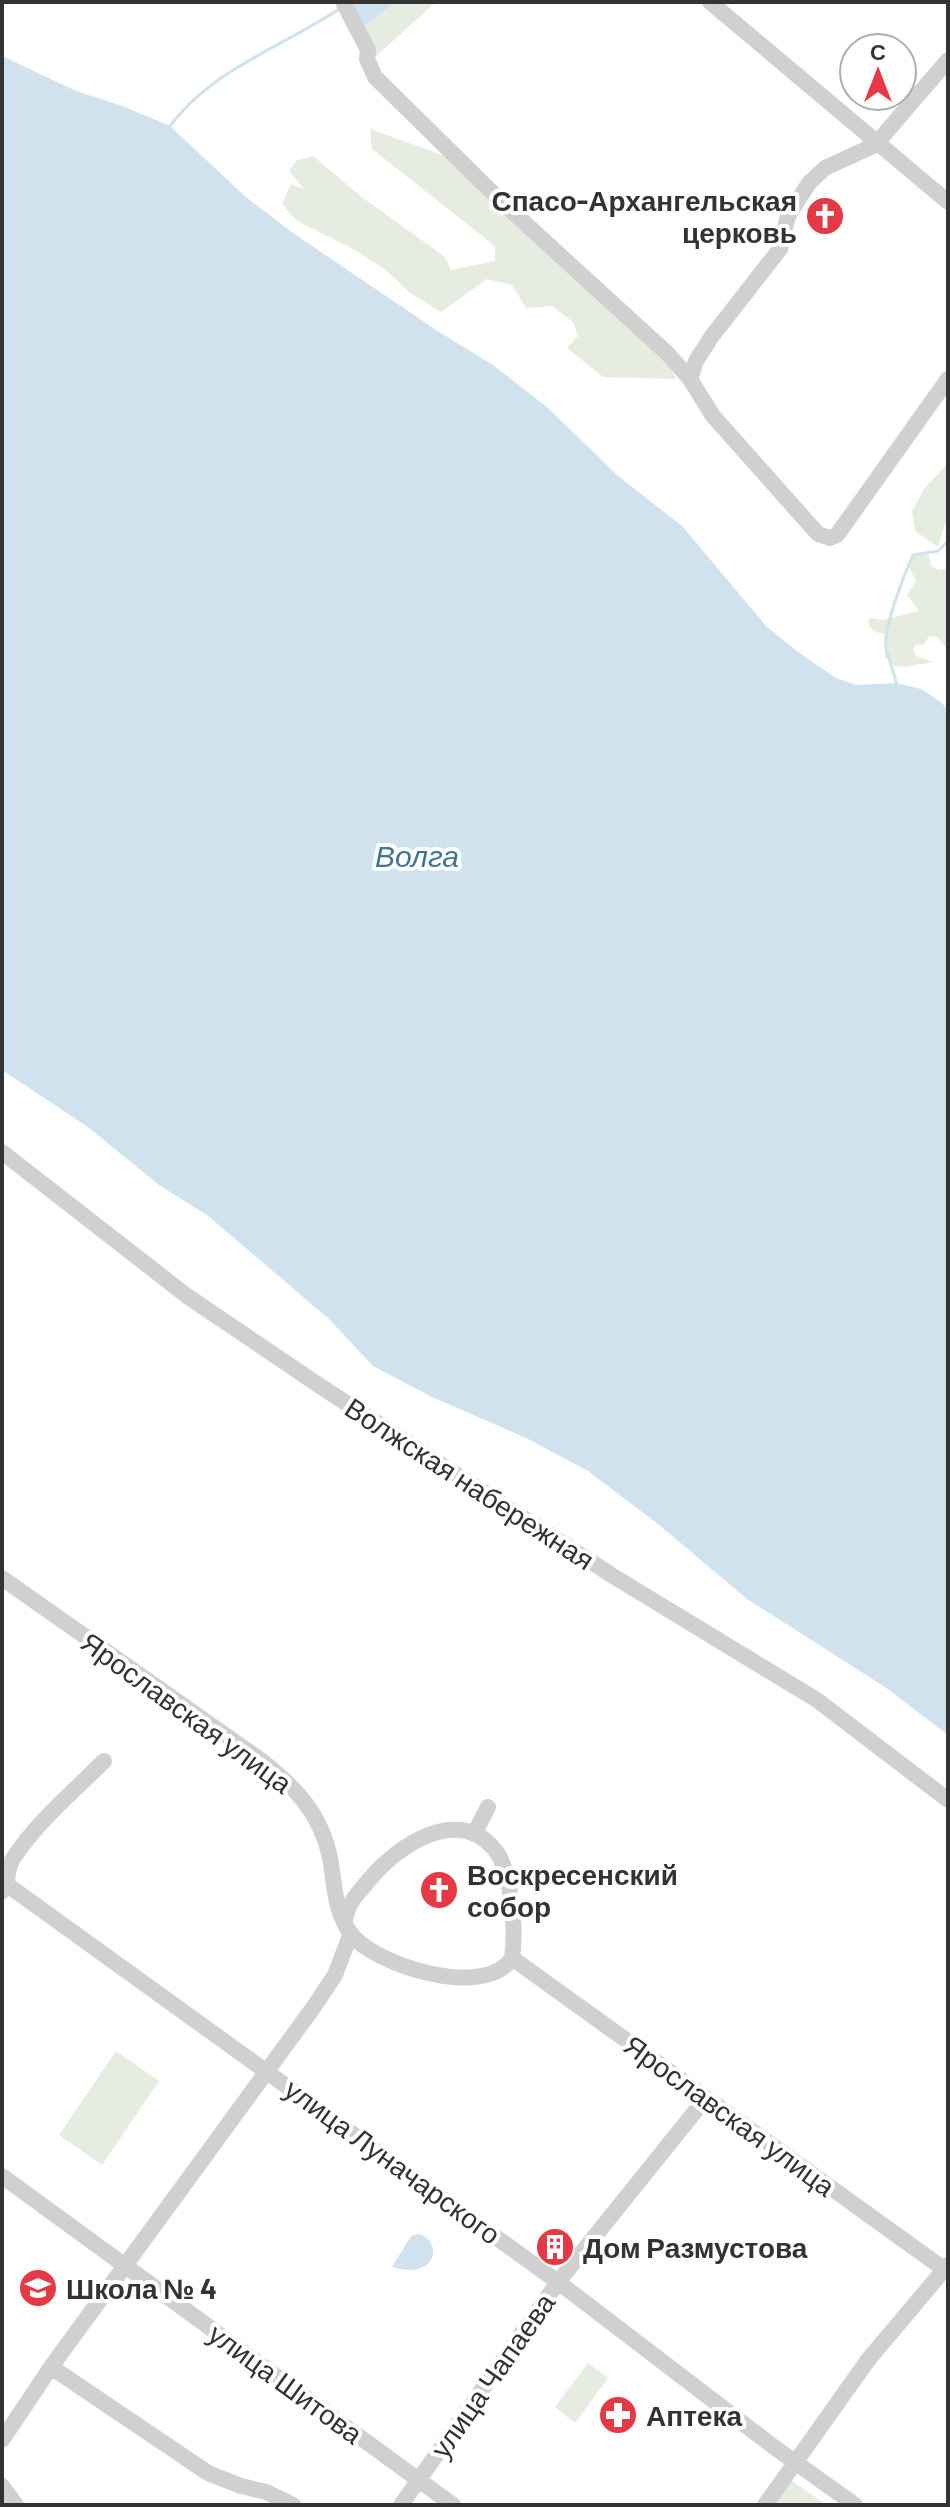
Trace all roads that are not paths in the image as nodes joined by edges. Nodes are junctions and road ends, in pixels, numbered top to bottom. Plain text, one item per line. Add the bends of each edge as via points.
1 (343, 2) edge
2 (710, 2) edge
3 (948, 60) edge
4 (878, 142) junction
5 (948, 202) edge
6 (701, 353) junction
7 (668, 354) junction
8 (690, 379) junction
9 (948, 379) edge
10 (2, 1152) edge
11 (2, 1578) edge
12 (104, 1761) dead end
13 (948, 1800) edge
14 (488, 1807) dead end
15 (474, 1834) junction
16 (4, 1886) edge
17 (348, 1927) junction
18 (512, 1958) junction
19 (267, 2069) junction
20 (706, 2098) junction
21 (2, 2176) edge
22 (124, 2266) junction
23 (947, 2269) edge
24 (558, 2282) junction
25 (51, 2367) junction
26 (2, 2440) edge
27 (794, 2461) junction
28 (419, 2480) junction
29 (2, 2486) edge
30 (16, 2505) edge
31 (293, 2505) edge
32 (401, 2505) edge
33 (453, 2505) edge
34 (765, 2505) edge
35 (855, 2505) edge

1 - 7 street via 368,50 375,77
2 - 4 street
3 - 4 street
4 - 5 street
4 - 6 street via 825,168 809,183 788,216 780,249
6 - 7 street
6 - 8 street
7 - 8 street
8 - 9 street via 728,434 818,534 830,538
10 - 13 street, Волжская набережная via 187,1296 613,1576 817,1700
11 - 17 street, Ярославская улица via 237,1742 301,1794 326,1842 336,1905
12 - 16 street via 25,1842 6,1870
14 - 15 street
15 - 17 street via 428,1834 398,1851 349,1904
15 - 18 street via 496,1850 504,1868
16 - 19 street, улица Луначарского
17 - 18 street via 367,1949 433,1974 480,1976
17 - 19 street via 335,1975
18 - 20 street, Ярославская улица
19 - 22 street
19 - 24 street, улица Луначарского
20 - 23 street, Ярославская улица
20 - 24 street, улица Чапаева
21 - 22 street, улица Шитова
22 - 25 street
22 - 28 street, улица Шитова
23 - 27 street via 868,2360
24 - 27 street, улица Луначарского
24 - 28 street, улица Чапаева
25 - 26 street
25 - 31 street via 208,2473
27 - 34 street
27 - 35 street, улица Луначарского
28 - 32 street, улица Чапаева
28 - 33 street, улица Шитова
29 - 30 street

